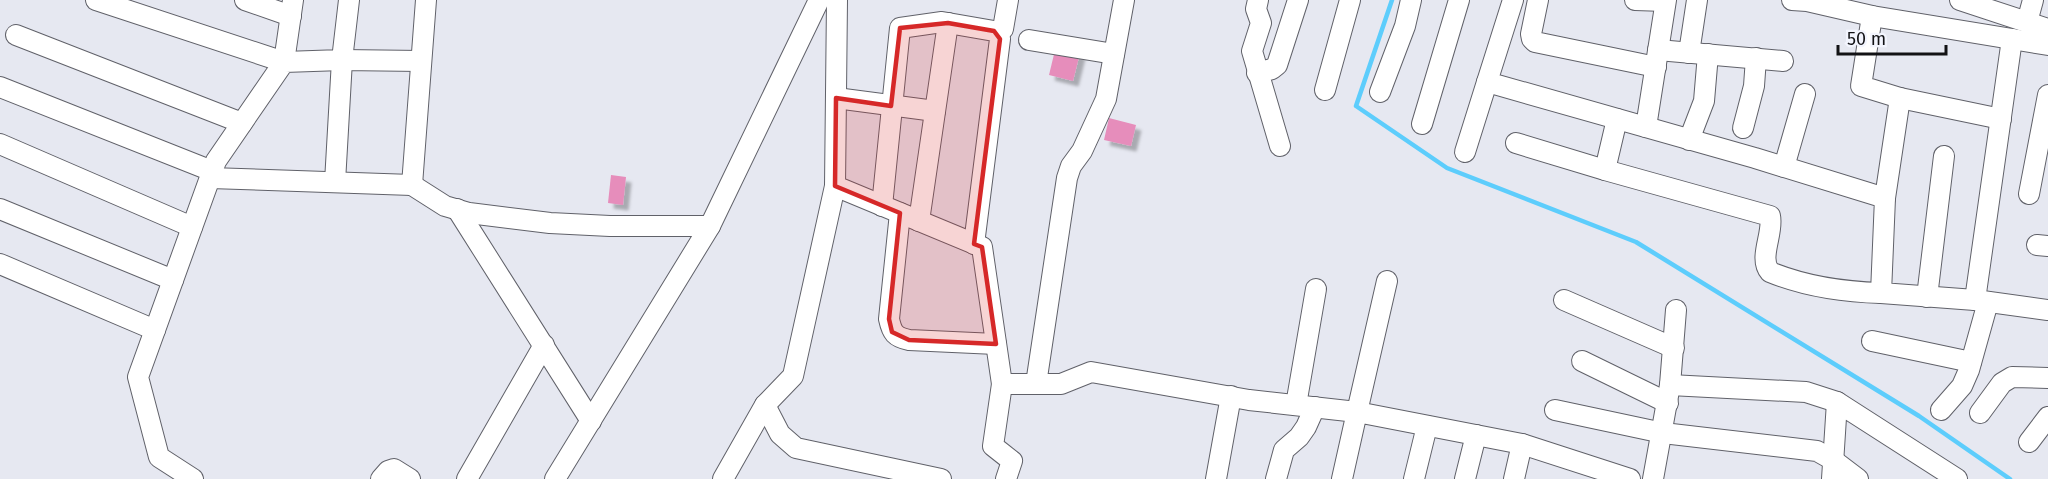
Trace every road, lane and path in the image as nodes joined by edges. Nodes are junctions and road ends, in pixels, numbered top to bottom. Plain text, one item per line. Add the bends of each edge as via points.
1 (96, 0) edge
2 (244, 0) edge
3 (349, 0) edge
4 (426, 0) edge
5 (819, 0) edge
6 (837, 0) edge
7 (1008, 0) edge
8 (1124, 0) edge
9 (1258, 0) edge
10 (1298, 0) edge
11 (1350, 0) edge
12 (1411, 0) edge
13 (1459, 0) edge
14 (1513, 0) edge
15 (1539, 0) edge
16 (1635, 0) edge
17 (1667, 0) edge
18 (1697, 0) edge
19 (1802, 0) edge
20 (1960, 0) edge
21 (2033, 0) edge
22 (292, 8) edge
23 (1872, 16) junction
24 (2027, 22) junction
25 (948, 23) junction
26 (2048, 29) edge
27 (998, 34) junction
28 (16, 35) dead end
29 (1029, 39) dead end
30 (2012, 39) junction
31 (2048, 45) edge
32 (1114, 54) junction
33 (1698, 54) junction
34 (1657, 58) junction
35 (1756, 58) junction
36 (342, 60) junction
37 (421, 61) junction
38 (1783, 61) dead end
39 (284, 62) junction
40 (1257, 73) junction
41 (1487, 82) junction
42 (0, 87) edge
43 (1325, 90) dead end
44 (1380, 92) dead end
45 (1805, 94) dead end
46 (836, 98) junction
47 (1900, 98) junction
48 (2047, 105) edge
49 (891, 106) junction
50 (935, 111) junction
51 (1617, 119) junction
52 (2001, 120) junction
53 (242, 123) junction
54 (1422, 124) dead end
55 (1646, 127) junction
56 (1743, 128) dead end
57 (1689, 140) junction
58 (1515, 143) dead end
59 (0, 144) edge
60 (1281, 146) dead end
61 (1465, 152) dead end
62 (1944, 156) dead end
63 (1784, 167) junction
64 (1605, 170) junction
65 (211, 175) junction
66 (335, 182) junction
67 (412, 184) junction
68 (835, 186) junction
69 (2029, 194) dead end
70 (1885, 198) junction
71 (882, 206) junction
72 (0, 209) edge
73 (457, 209) junction
74 (910, 217) junction
75 (710, 226) junction
76 (192, 228) junction
77 (974, 244) junction
78 (0, 264) edge
79 (173, 280) junction
80 (1388, 281) dead end
81 (1316, 289) dead end
82 (1881, 293) junction
83 (1928, 297) junction
84 (1564, 300) dead end
85 (1981, 301) junction
86 (1676, 310) dead end
87 (2048, 310) edge
88 (155, 330) junction
89 (1872, 341) dead end
90 (996, 344) junction
91 (544, 345) junction
92 (1674, 348) junction
93 (1582, 361) dead end
94 (1971, 362) junction
95 (2048, 378) edge
96 (1002, 384) junction
97 (1036, 384) junction
98 (1669, 394) junction
99 (1231, 396) junction
100 (1837, 402) junction
101 (765, 405) junction
102 (1306, 406) junction
103 (1555, 410) dead end
104 (1941, 410) dead end
105 (1358, 412) junction
106 (1980, 413) dead end
107 (2048, 417) edge
108 (591, 421) junction
109 (1427, 426) junction
110 (1663, 433) junction
111 (1476, 435) junction
112 (2030, 442) dead end
113 (1522, 444) junction
114 (1832, 469) edge
115 (1955, 478) edge
116 (193, 479) edge
117 (381, 479) edge
118 (411, 479) edge
119 (467, 479) edge
120 (555, 479) edge
121 (723, 479) edge
122 (941, 479) edge
123 (1005, 479) edge
124 (1216, 479) edge
125 (1276, 479) edge
126 (1342, 479) edge
127 (1414, 479) edge
128 (1465, 479) edge
129 (1514, 479) edge
130 (1630, 479) edge
131 (1653, 479) edge
132 (1858, 479) edge

1 - 39 street
2 - 22 street
3 - 36 street
4 - 37 street
5 - 75 street
6 - 46 street
7 - 27 street via 1003,29
8 - 32 street
9 - 40 street via 1256,9 1261,24 1252,51
10 - 40 street via 1277,65
11 - 43 street
12 - 44 street
13 - 54 street
14 - 41 street
15 - 34 street via 1531,34 1535,42
16 - 17 street
17 - 34 street
18 - 33 street
19 - 23 street
20 - 24 street
21 - 24 street
22 - 39 street
23 - 30 street
23 - 47 street via 1861,86
24 - 26 street
25 - 27 street
25 - 49 street via 900,28
25 - 50 street
27 - 77 street
28 - 53 street
29 - 32 street
30 - 31 street
30 - 52 street
32 - 97 street via 1106,99 1067,178
33 - 34 street
33 - 35 street
33 - 57 street via 1704,101
34 - 55 street
35 - 38 street
35 - 56 street via 1754,86
36 - 37 street
36 - 39 street
36 - 66 street
37 - 67 street
39 - 53 street
40 - 60 street
41 - 51 street
41 - 61 street
42 - 65 street
45 - 63 street
46 - 49 street
46 - 68 street
47 - 52 street
47 - 70 street
48 - 69 street
49 - 50 street
49 - 71 street
50 - 74 street
51 - 55 street
51 - 64 street
52 - 85 street
53 - 65 street
55 - 57 street
57 - 63 street
58 - 64 street
59 - 76 street
62 - 83 street
63 - 70 street
64 - 82 street via 1770,216 1765,262 1770,272 1852,292
65 - 66 street
65 - 76 street
66 - 67 street
67 - 73 street via 445,206
68 - 71 street
68 - 101 street via 793,376
70 - 82 street
71 - 74 street
72 - 79 street
73 - 75 street via 550,223
73 - 91 street
74 - 77 street
74 - 90 street via 889,320 892,332 909,340
75 - 108 street
76 - 79 street
77 - 90 street via 982,247
78 - 88 street
79 - 88 street
80 - 105 street
81 - 102 street
82 - 83 street
83 - 85 street
84 - 92 street
85 - 87 street
85 - 94 street
86 - 92 street
88 - 116 street via 138,377 159,457
89 - 94 street
90 - 96 street
91 - 108 street
91 - 119 street
92 - 98 street
93 - 98 street
94 - 104 street via 1962,386
95 - 106 street via 2012,377 2002,383
96 - 97 street
96 - 123 street via 993,446 1012,461
97 - 99 street via 1061,384 1091,372
98 - 100 street via 1806,392
98 - 110 street
99 - 102 street
99 - 124 street
100 - 114 street
100 - 115 street
101 - 121 street
101 - 122 street via 780,434 796,448
102 - 105 street
102 - 125 street via 1306,427 1284,450
103 - 110 street
105 - 109 street
105 - 126 street
107 - 112 street
108 - 120 street
109 - 111 street
109 - 127 street
110 - 114 street via 1804,449 1816,452
110 - 131 street
111 - 113 street
111 - 128 street
113 - 129 street
113 - 130 street
114 - 132 street
117 - 118 street via 394,469

